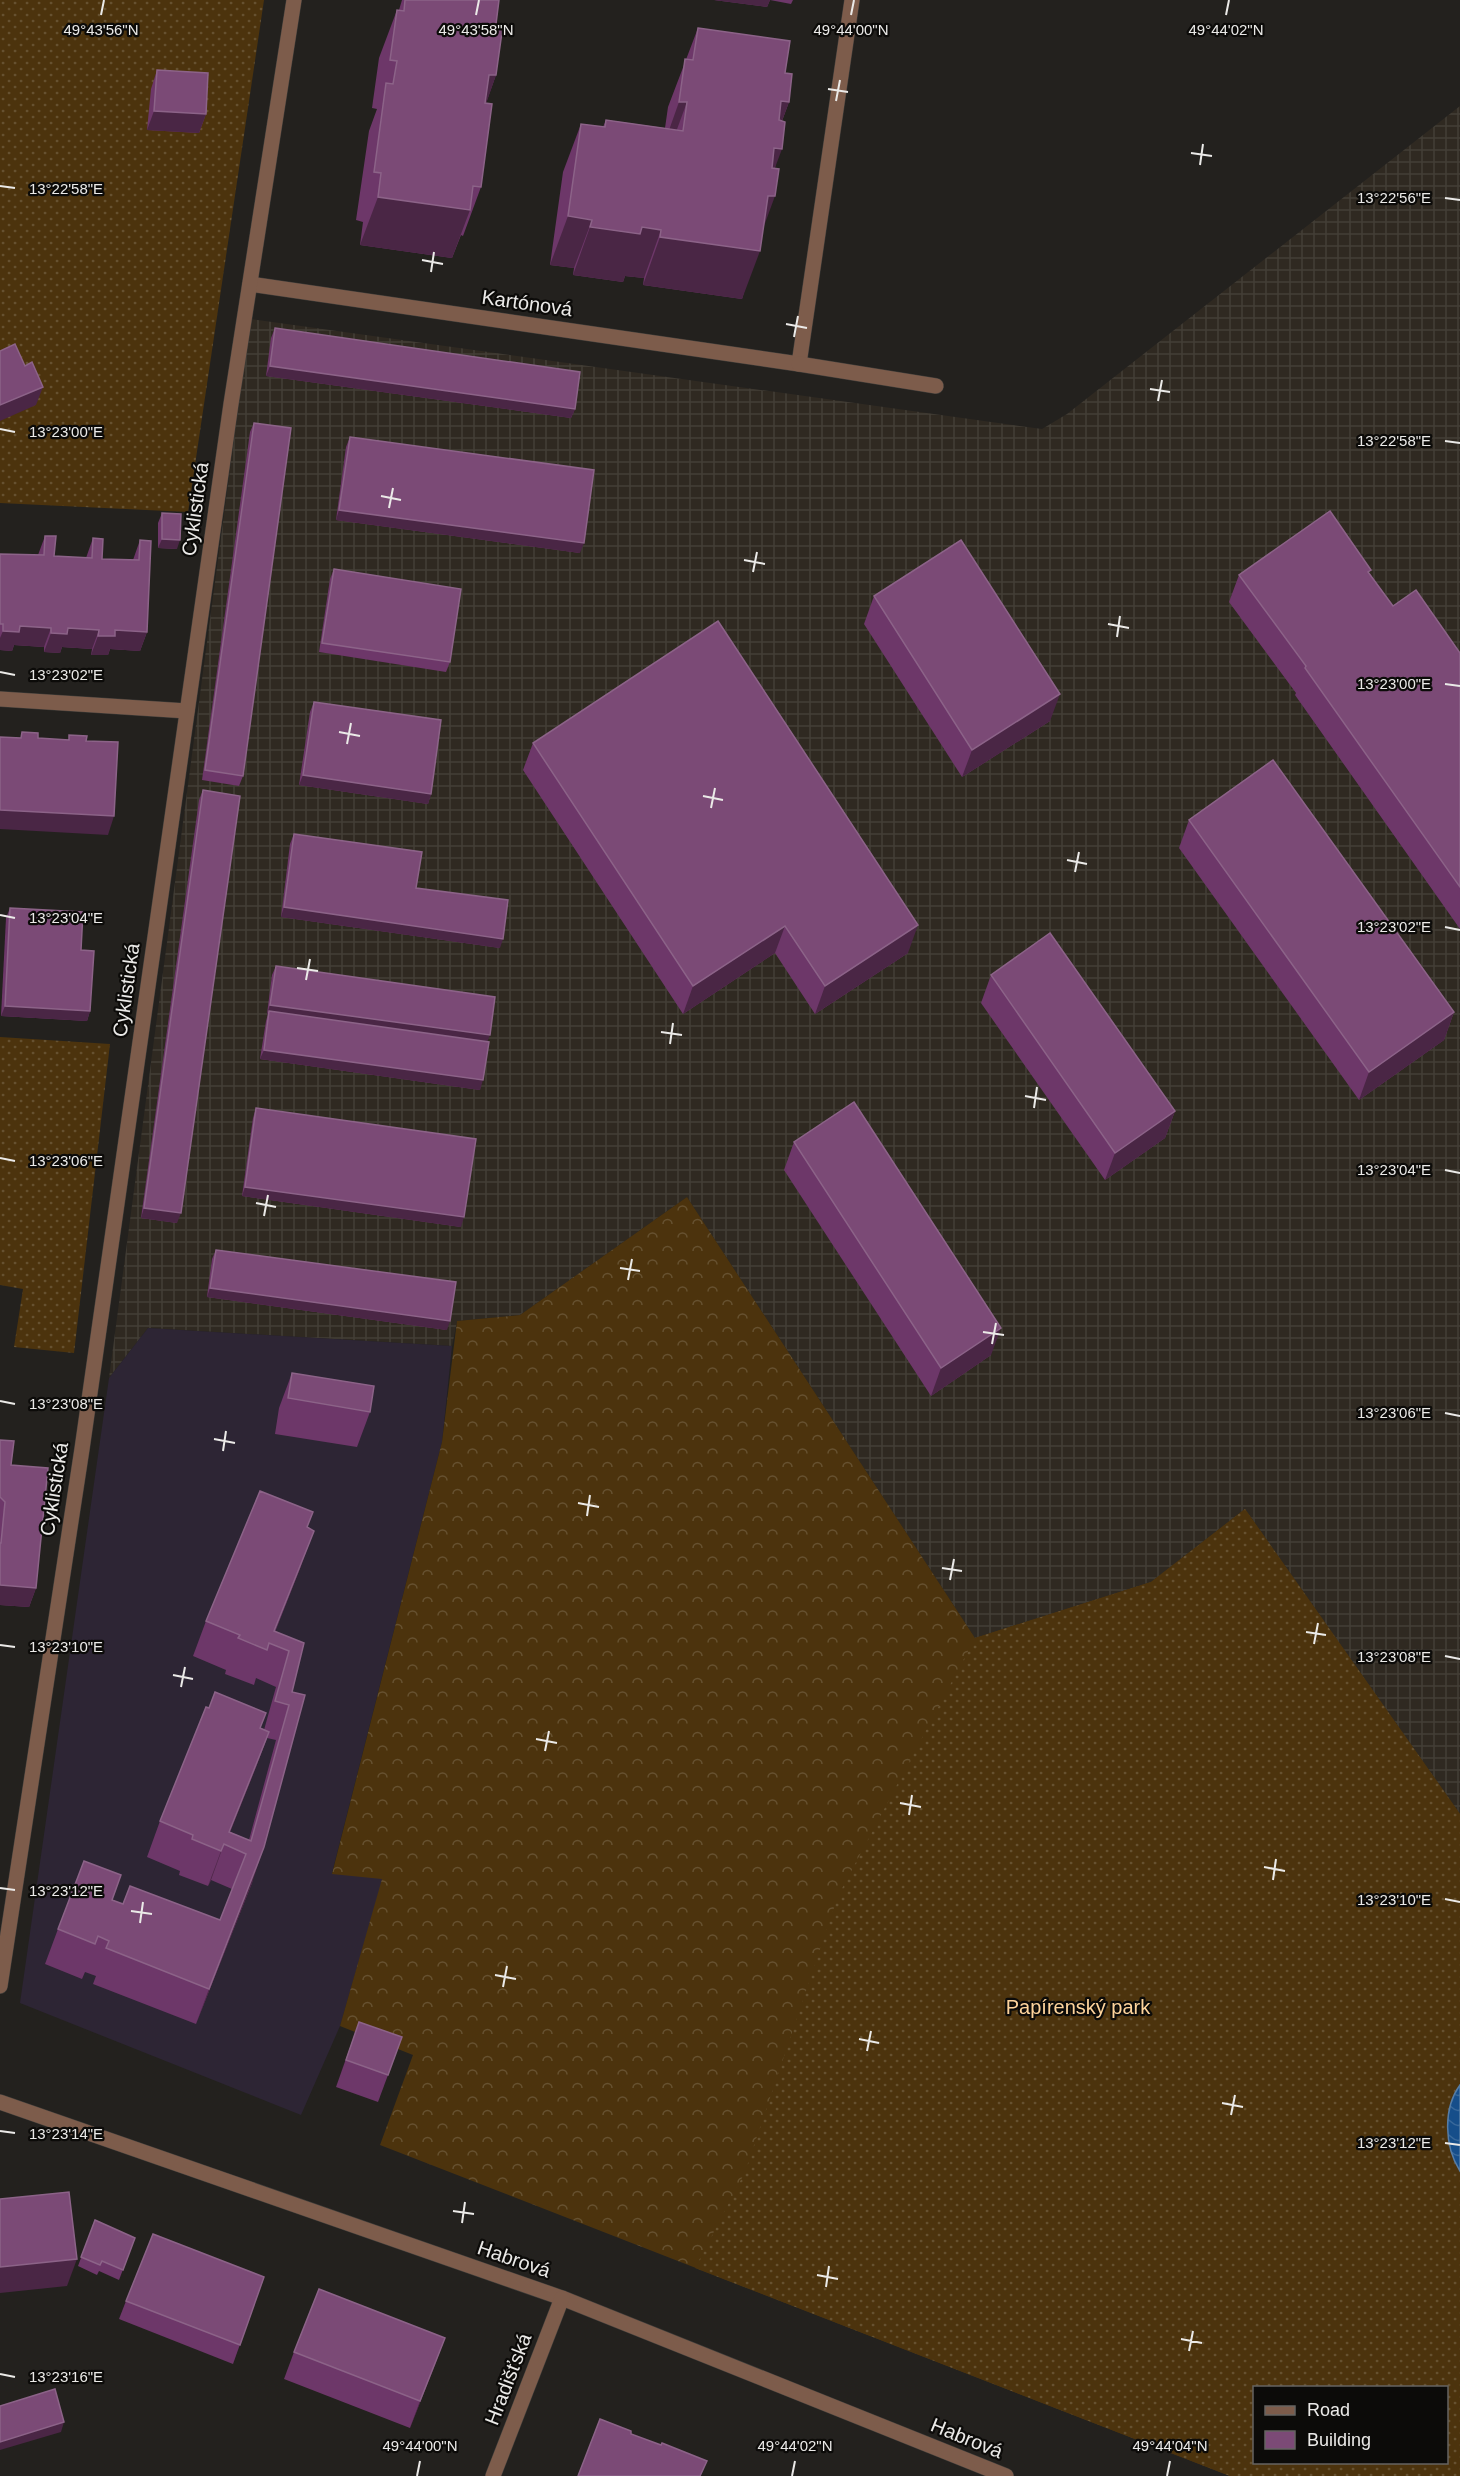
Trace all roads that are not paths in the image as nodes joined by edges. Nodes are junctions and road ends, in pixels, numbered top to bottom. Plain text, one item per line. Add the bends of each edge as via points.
1 (294, 0) edge
2 (852, 0) edge
3 (250, 284) junction
4 (799, 364) junction
5 (936, 386) dead end
6 (0, 699) edge
7 (187, 711) junction
8 (0, 1986) edge
9 (0, 2102) edge
10 (562, 2298) junction
11 (493, 2476) edge
12 (1006, 2476) edge

1 - 3 street, Cyklistická
2 - 4 street
3 - 4 street, Kartónová
3 - 7 street, Cyklistická
4 - 5 street, Kartónová
6 - 7 street
7 - 8 street, Cyklistická via 82,1449
9 - 10 street, Habrová
10 - 11 street, Hradišťská
10 - 12 street, Habrová

